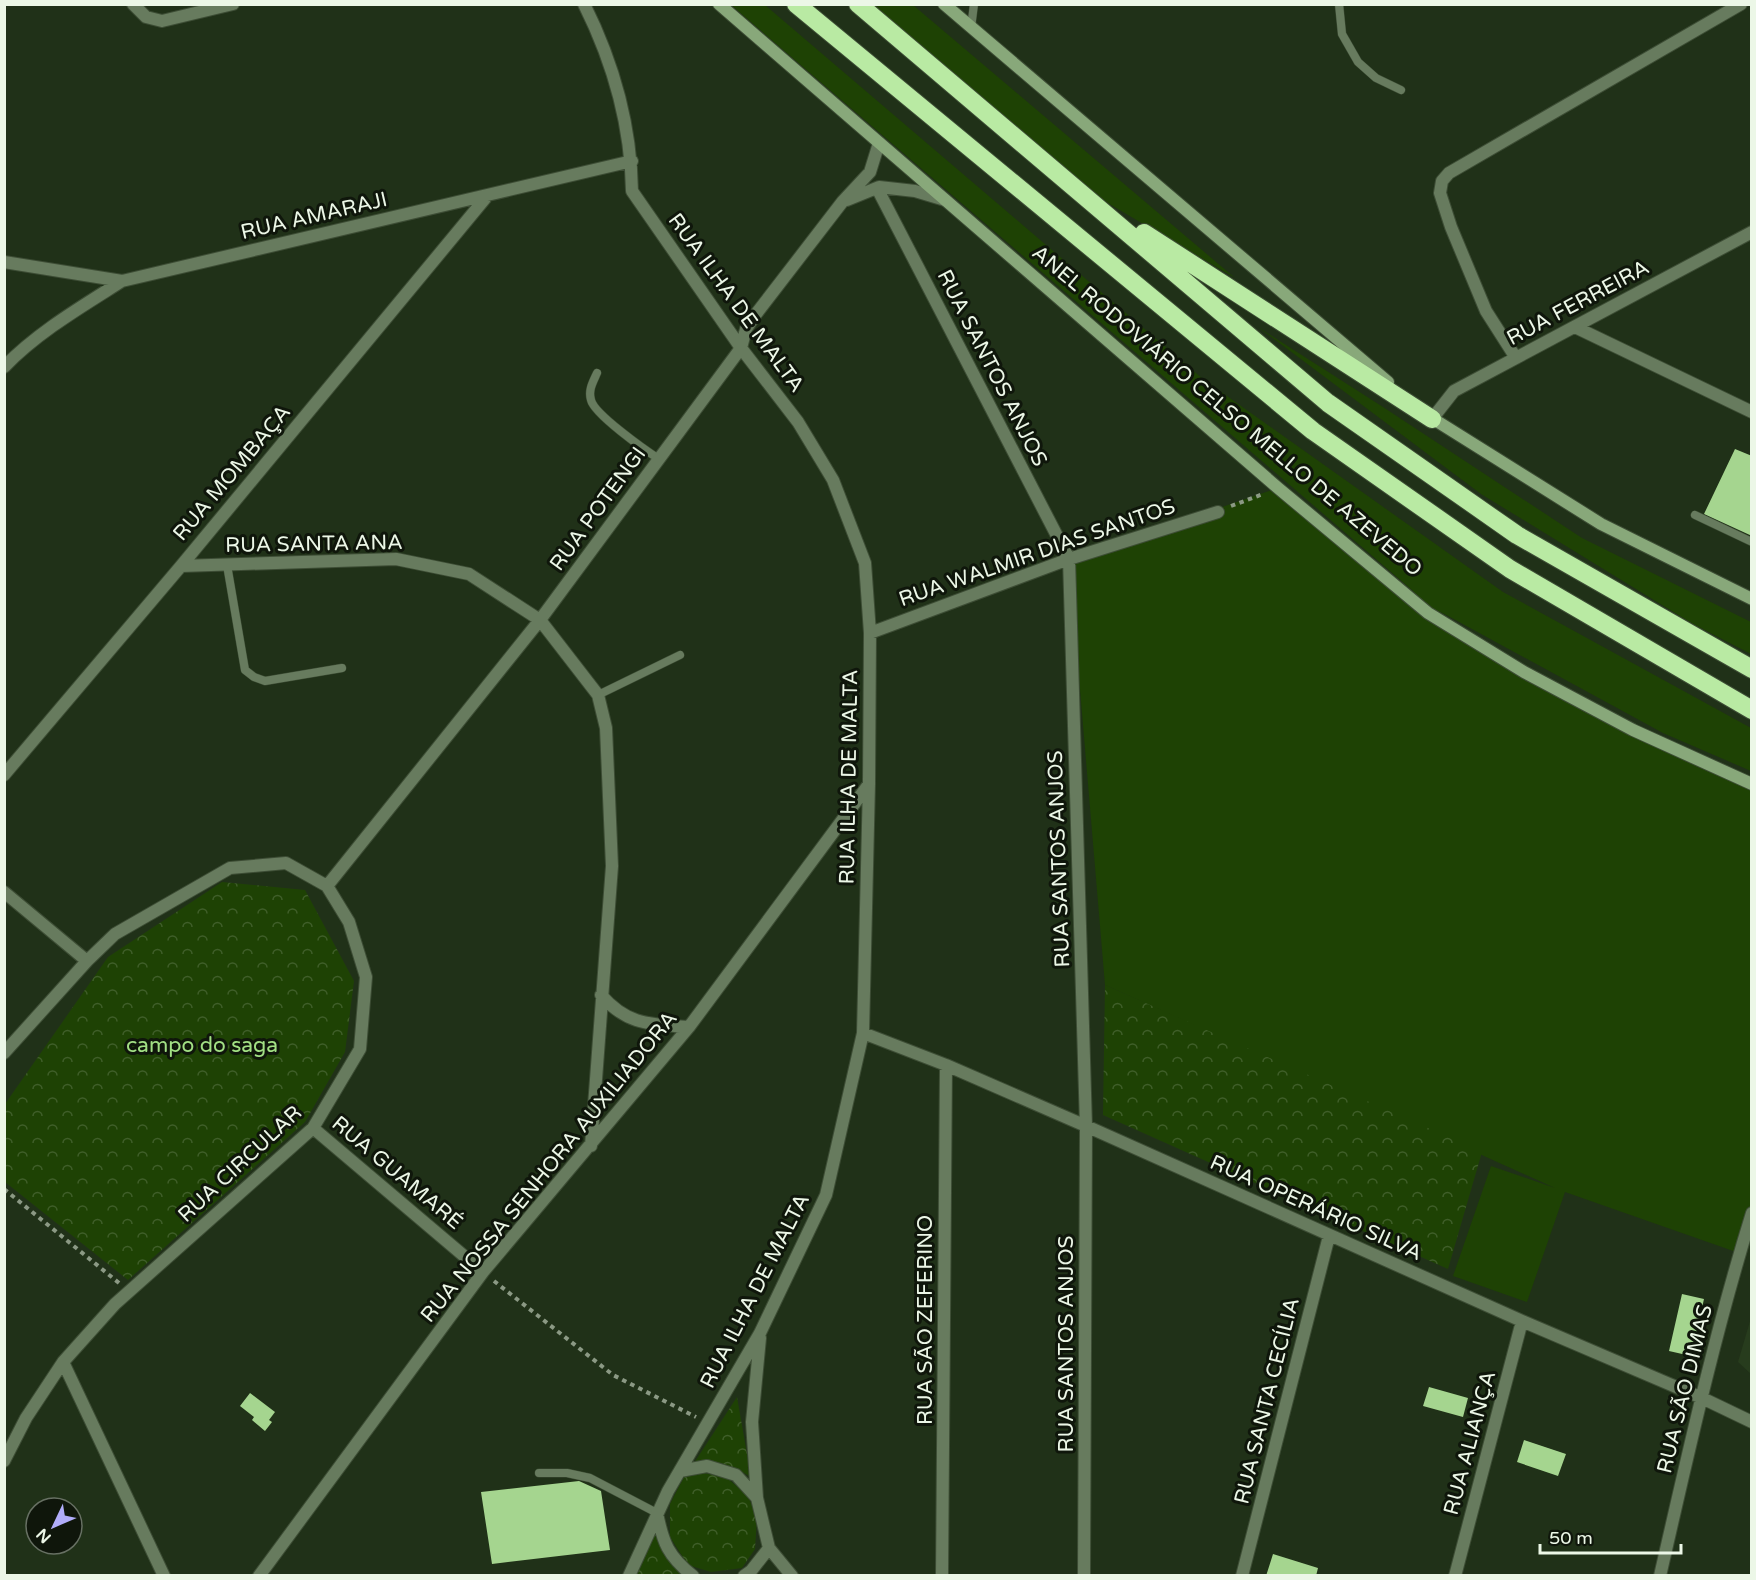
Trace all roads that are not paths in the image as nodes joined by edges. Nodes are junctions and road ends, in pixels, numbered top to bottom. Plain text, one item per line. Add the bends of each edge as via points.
1 (133, 4) edge
2 (233, 4) edge
3 (584, 4) edge
4 (719, 4) edge
5 (796, 4) edge
6 (858, 4) edge
7 (944, 4) edge
8 (974, 4) edge
9 (1339, 4) edge
10 (1741, 4) edge
11 (971, 28) junction
12 (1401, 90) dead end
13 (879, 143) junction
14 (632, 161) junction
15 (877, 188) junction
16 (488, 195) junction
17 (1084, 195) junction
18 (945, 200) junction
19 (843, 201) junction
20 (1752, 232) edge
21 (4, 262) edge
22 (122, 281) junction
23 (1575, 327) junction
24 (741, 348) junction
25 (1516, 358) junction
26 (4, 367) edge
27 (597, 373) dead end
28 (1752, 412) edge
29 (1432, 419) junction
30 (659, 459) junction
31 (1218, 512) road end
32 (1695, 515) dead end
33 (1752, 542) edge
34 (1070, 559) junction
35 (227, 565) junction
36 (181, 566) junction
37 (1752, 598) edge
38 (540, 620) junction
39 (870, 633) junction
40 (680, 655) dead end
41 (342, 668) dead end
42 (1752, 669) edge
43 (598, 695) junction
44 (1752, 710) edge
45 (4, 775) edge
46 (869, 784) junction
47 (1752, 784) edge
48 (327, 886) junction
49 (4, 892) edge
50 (87, 961) junction
51 (601, 995) junction
52 (689, 1027) junction
53 (863, 1033) junction
54 (4, 1053) edge
55 (946, 1065) junction
56 (1086, 1126) junction
57 (313, 1128) junction
58 (591, 1146) junction
59 (1752, 1213) edge
60 (1329, 1236) junction
61 (483, 1272) junction
62 (1522, 1321) junction
63 (760, 1334) junction
64 (63, 1362) junction
65 (1702, 1398) junction
66 (1752, 1422) edge
67 (4, 1461) edge
68 (680, 1471) junction
69 (539, 1473) dead end
70 (757, 1498) junction
71 (657, 1513) junction
72 (769, 1548) junction
73 (164, 1575) edge
74 (259, 1575) edge
75 (629, 1575) edge
76 (693, 1575) edge
77 (744, 1575) edge
78 (792, 1575) edge
79 (942, 1575) edge
80 (1084, 1575) edge
81 (1242, 1575) edge
82 (1455, 1575) edge
83 (1659, 1575) edge

1 - 2 street via 146,17 162,21
3 - 14 street, RUA ILHA DE MALTA via 620,95
4 - 13 main road, ANEL RODOVIÁRIO CELSO MELLO DE AZEVEDO
5 - 44 highway, ANEL RODOVIÁRIO CELSO MELLO DE AZEVEDO via 1313,431 1510,569
6 - 17 highway
7 - 11 main road
8 - 11 lane
9 - 12 lane via 1342,34 1358,62 1376,78
10 - 25 street via 1449,173 1442,181 1440,193 1451,227 1486,311
11 - 29 main road
13 - 18 main road, ANEL RODOVIÁRIO CELSO MELLO DE AZEVEDO
13 - 19 street, RUA POTENGI via 870,172
14 - 16 street, RUA AMARAJI
14 - 24 street, RUA ILHA DE MALTA via 632,192
15 - 18 street via 915,191
15 - 19 street
15 - 34 street, RUA SANTOS ANJOS
16 - 22 street, RUA AMARAJI
16 - 36 street, RUA MOMBAÇA
17 - 29 highway
17 - 42 highway via 1328,403 1517,535
18 - 47 main road, ANEL RODOVIÁRIO CELSO MELLO DE AZEVEDO via 1428,613 1524,672 1633,730
19 - 24 street, RUA POTENGI via 756,314 746,329
20 - 23 street, RUA FERREIRA
21 - 22 street, RUA AMARAJI
22 - 26 street via 67,316
23 - 25 street, RUA FERREIRA
23 - 28 street
24 - 30 street, RUA POTENGI
24 - 39 street, RUA ILHA DE MALTA via 798,422 833,480 865,563
25 - 29 street, RUA FERREIRA via 1454,391
27 - 30 lane via 590,391 591,402 600,414
29 - 37 main road via 1601,524
30 - 38 street, RUA POTENGI
31 - 34 street, RUA WALMIR DIAS SANTOS
32 - 33 lane
34 - 39 street, RUA WALMIR DIAS SANTOS
34 - 56 street, RUA SANTOS ANJOS
35 - 36 street, RUA SANTA ANA
35 - 38 street, RUA SANTA ANA via 396,559 469,574
35 - 41 lane via 245,670 265,681
36 - 45 street, RUA MOMBAÇA
38 - 43 street, RUA SANTA ANA
38 - 48 street, RUA POTENGI
39 - 46 street, RUA ILHA DE MALTA
40 - 43 lane
43 - 51 street, RUA SANTA ANA via 606,728 612,866
46 - 52 street, RUA NOSSA SENHORA AUXILIADORA
46 - 53 street, RUA ILHA DE MALTA
48 - 50 street, RUA CIRCULAR via 286,863 230,868 115,934
48 - 57 street, RUA CIRCULAR via 349,922 366,977 360,1049
49 - 50 street
50 - 54 street, RUA CIRCULAR
51 - 52 street via 625,1017
51 - 58 street, RUA SANTA ANA
52 - 58 street, RUA NOSSA SENHORA AUXILIADORA
53 - 55 street, RUA OPERÁRIO SILVA
53 - 63 street, RUA ILHA DE MALTA via 826,1195
55 - 56 street, RUA OPERÁRIO SILVA
55 - 79 street, RUA SÃO ZEFERINO
56 - 60 street, RUA OPERÁRIO SILVA
56 - 80 street, RUA SANTOS ANJOS
57 - 61 street, RUA GUAMARÉ
57 - 64 street, RUA CIRCULAR via 115,1304
58 - 61 street, RUA NOSSA SENHORA AUXILIADORA
59 - 65 street, RUA SÃO DIMAS
60 - 62 street, RUA OPERÁRIO SILVA
60 - 81 street, RUA SANTA CECÍLIA
61 - 74 street, RUA NOSSA SENHORA AUXILIADORA
62 - 65 street, RUA OPERÁRIO SILVA
62 - 82 street, RUA ALIANÇA
63 - 68 street, RUA ILHA DE MALTA
63 - 70 street via 752,1422
64 - 67 street, RUA CIRCULAR via 26,1418
64 - 73 street
65 - 66 street, RUA OPERÁRIO SILVA
65 - 83 street, RUA SÃO DIMAS
68 - 70 street via 707,1466 736,1475
68 - 71 street, RUA ILHA DE MALTA
69 - 71 lane via 590,1478
70 - 72 street
71 - 75 street, RUA ILHA DE MALTA
71 - 76 street via 675,1562
72 - 77 street
72 - 78 street

